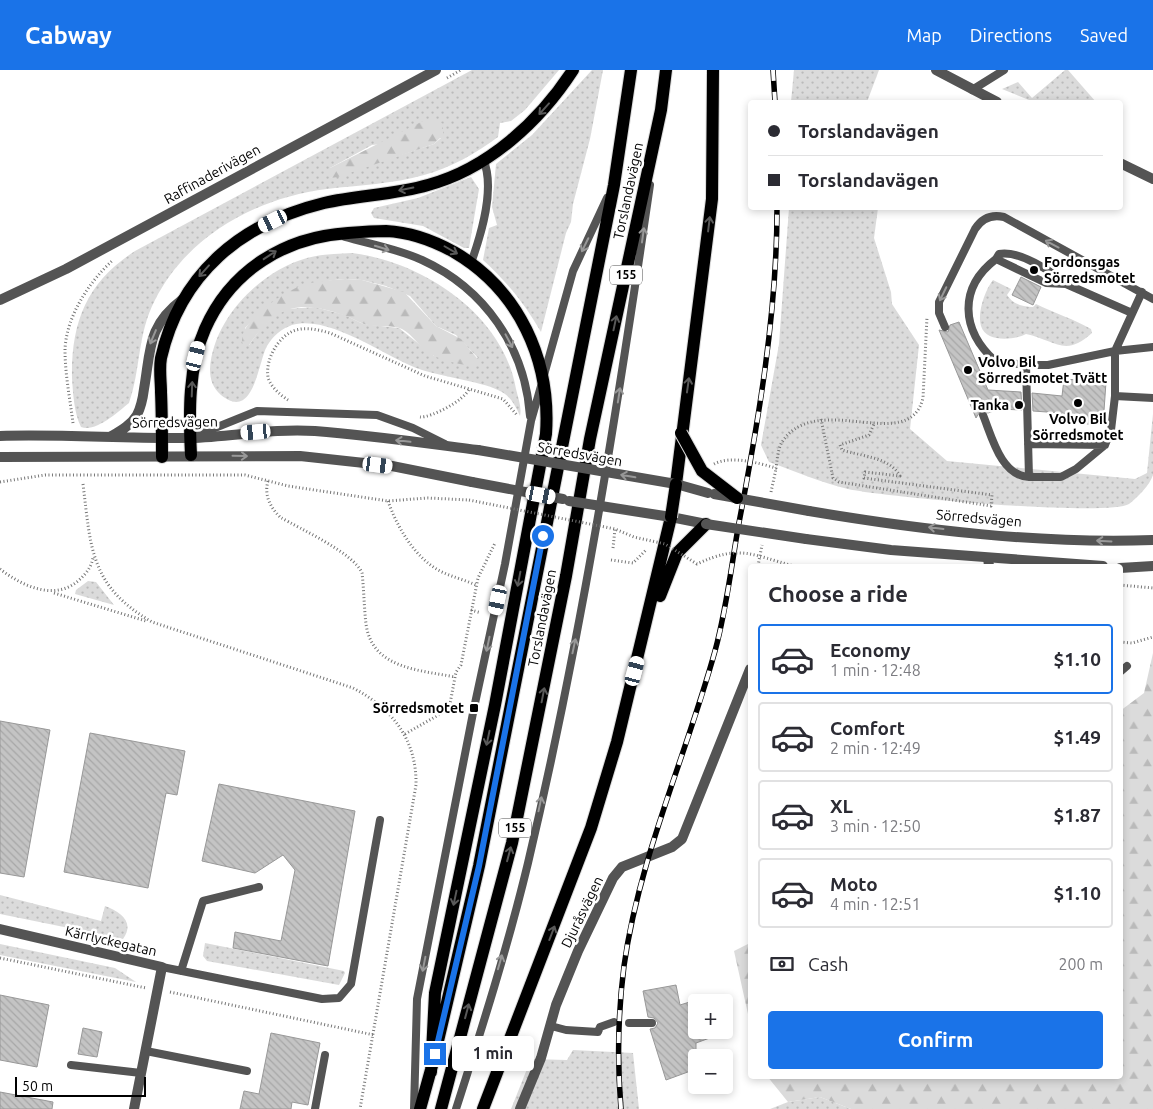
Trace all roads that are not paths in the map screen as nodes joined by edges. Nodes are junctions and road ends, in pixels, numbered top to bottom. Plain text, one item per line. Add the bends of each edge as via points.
1 (436, 70) edge
2 (573, 70) edge
3 (631, 70) edge
4 (666, 70) edge
5 (713, 70) edge
6 (936, 70) edge
7 (1004, 70) edge
8 (972, 90) junction
9 (993, 100) edge
10 (661, 110) junction
11 (483, 159) junction
12 (1123, 164) edge
13 (1153, 179) edge
14 (614, 185) junction
15 (336, 234) junction
16 (996, 259) junction
17 (471, 263) junction
18 (1066, 284) junction
19 (1142, 292) junction
20 (1153, 299) edge
21 (0, 300) edge
22 (183, 300) junction
23 (1132, 313) junction
24 (946, 327) dead end
25 (1153, 347) edge
26 (1115, 351) junction
27 (1026, 364) junction
28 (543, 377) junction
29 (1115, 396) junction
30 (1153, 398) edge
31 (983, 416) dead end
32 (531, 421) junction
33 (681, 433) junction
34 (0, 436) edge
35 (162, 436) junction
36 (108, 438) junction
37 (190, 438) junction
38 (1028, 444) junction
39 (1105, 445) junction
40 (451, 447) junction
41 (162, 456) junction
42 (191, 456) junction
43 (0, 457) edge
44 (1029, 477) junction
45 (676, 484) junction
46 (737, 498) junction
47 (671, 517) junction
48 (706, 524) junction
49 (1153, 540) edge
50 (988, 562) edge
51 (1046, 564) edge
52 (1153, 566) edge
53 (1123, 568) edge
54 (1131, 568) junction
55 (1153, 573) edge
56 (644, 635) junction
57 (747, 681) edge
58 (380, 820) dead end
59 (259, 887) dead end
60 (0, 929) edge
61 (162, 967) junction
62 (181, 971) junction
63 (614, 1022) dead end
64 (652, 1022) dead end
65 (629, 1023) dead end
66 (551, 1026) junction
67 (146, 1051) junction
68 (324, 1055) dead end
69 (71, 1065) dead end
70 (248, 1071) dead end
71 (430, 1072) junction
72 (141, 1073) junction
73 (134, 1109) edge
74 (314, 1109) edge
75 (414, 1109) edge
76 (420, 1109) edge
77 (441, 1109) edge
78 (456, 1109) edge
79 (483, 1109) edge
80 (520, 1109) edge

1 - 21 street, Raffinaderivägen via 66,269
2 -> 11 main road via 544,109 525,128
3 - 14 main road, Torslandavägen / 155
4 - 10 main road, Torslandavägen / 155
33 -> 5 main road via 712,199
6 - 8 street
7 - 8 lane
8 - 9 street
77 -> 10 main road, Torslandavägen / 155 via 512,843 590,440
78 -> 10 lane via 528,864 584,600 626,351
11 - 17 lane via 487,169 484,219
11 -> 22 main road via 428,185 324,203 286,215 247,234 216,258 189,287
12 - 13 street
14 -> 28 lane via 573,271
14 - 71 main road, Torslandavägen / 155 via 479,866
15 -> 17 main road via 387,231 421,238 443,246
15 -> 32 lane via 421,259 450,275 479,300 502,327 512,346 526,380
37 -> 15 main road via 193,370 205,329 224,296 244,274 276,250 305,239
16 - 18 lane via 1046,282
16 - 18 lane via 999,254 1008,252 1052,271
16 - 27 lane via 981,272 974,284 969,302 970,324 980,344 995,361
17 - 28 main road via 493,281 516,311 535,348
18 - 23 lane
19 - 20 lane
19 - 23 lane
19 -> 24 lane via 1004,217 993,216 982,220 975,229 939,302 939,313
22 - 35 main road via 160,360
22 -> 36 street via 167,311 150,345 137,415
23 - 26 lane
25 - 26 lane
26 - 27 lane via 1048,365
26 - 29 lane
27 - 38 lane
28 - 32 lane
28 -> 71 main road via 546,434 493,715 435,993
29 - 30 lane
29 - 39 lane via 1111,430
31 - 44 lane via 1001,457 1011,471
32 -> 75 lane via 417,999
33 - 45 main road
33 - 46 main road, bridge via 702,471
34 - 36 street, Sörredsvägen via 59,434
35 - 36 street, Sörredsvägen
35 - 37 street, Sörredsvägen
35 - 41 main road
40 -> 37 street, Sörredsvägen via 314,431
37 - 40 lane via 257,410 377,415
37 - 42 main road
38 - 39 lane
38 - 44 lane
39 - 44 lane via 1061,478
45 -> 40 street, Sörredsvägen, bridge
41 - 42 street
41 - 43 street
42 -> 47 street, bridge via 308,457 392,466
45 - 46 street, Sörredsvägen, bridge
45 - 47 main road, bridge
49 -> 46 street, Sörredsvägen, bridge via 985,534 860,519
47 - 48 street
47 - 56 main road
48 - 50 street, bridge
48 - 56 main road via 677,553
50 - 51 street
52 - 54 street
53 - 54 street
54 - 55 street
79 -> 56 main road via 579,862 617,742
57 - 66 street, Djuråsvägen via 682,839 672,847 632,861 613,878 578,951
58 - 62 lane via 351,984 338,998 322,999
59 - 62 lane via 203,901
60 - 61 street, Kärrlyckegatan
61 - 62 lane
61 - 67 street, Kärrlyckegatan
63 - 66 lane via 600,1027 598,1032
64 - 65 lane
66 - 80 street, Djuråsvägen via 542,1058
67 - 70 lane
67 - 72 street, Kärrlyckegatan
68 - 74 lane
69 - 72 lane
71 - 76 main road, Torslandavägen / 155
72 - 73 street, Kärrlyckegatan

